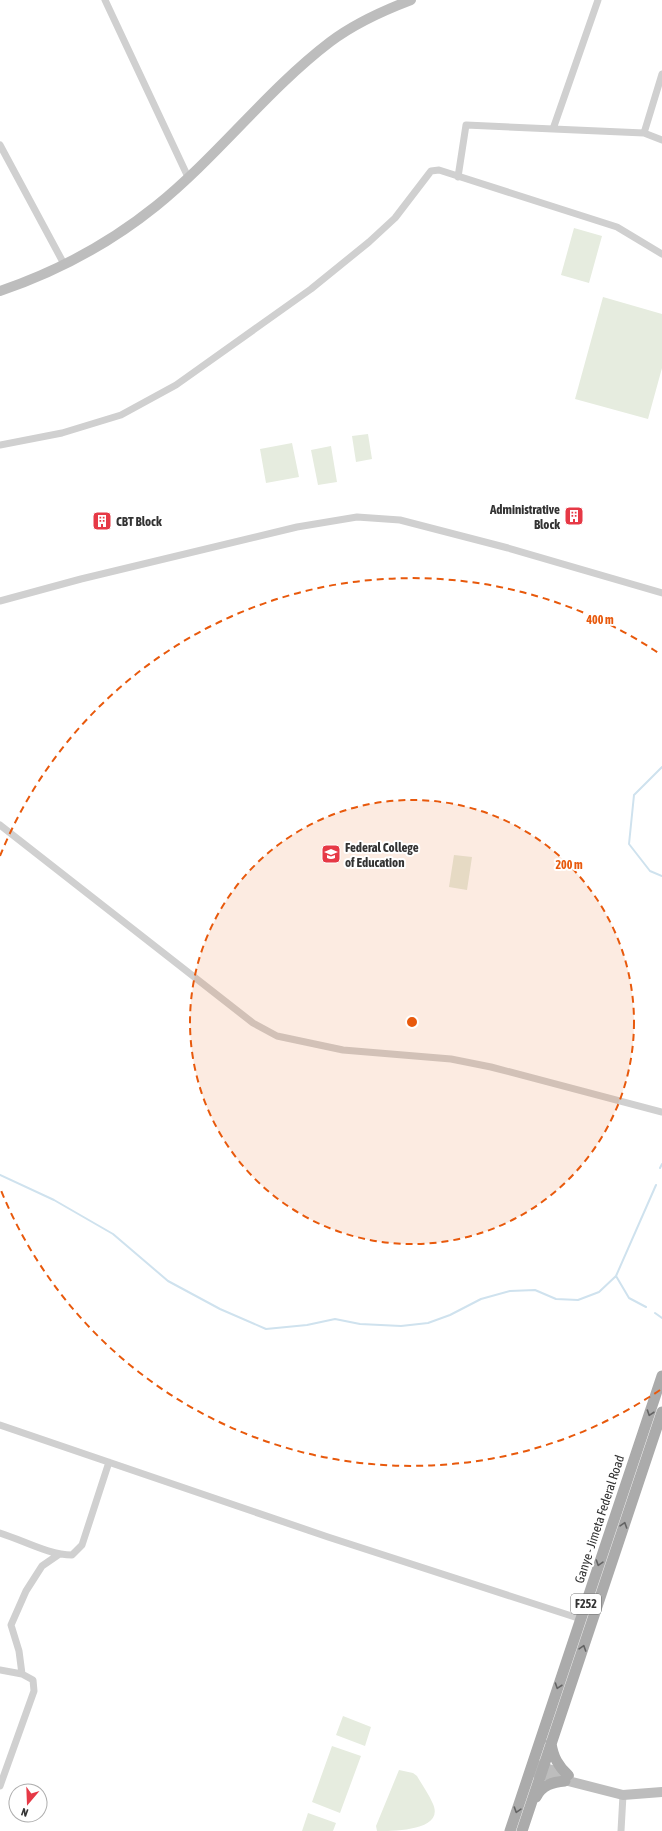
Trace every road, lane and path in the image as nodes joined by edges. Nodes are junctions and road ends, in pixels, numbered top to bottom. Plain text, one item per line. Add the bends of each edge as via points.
1 (105, 0) edge
2 (411, 0) edge
3 (598, 0) edge
4 (662, 74) edge
5 (553, 129) junction
6 (644, 133) junction
7 (662, 140) edge
8 (0, 145) edge
9 (3, 159) edge
10 (188, 177) junction
11 (458, 177) junction
12 (662, 254) edge
13 (64, 264) junction
14 (0, 291) edge
15 (0, 445) edge
16 (662, 593) edge
17 (0, 601) edge
18 (0, 825) edge
19 (662, 1112) edge
20 (662, 1376) edge
21 (662, 1412) edge
22 (0, 1425) edge
23 (109, 1462) junction
24 (0, 1533) edge
25 (613, 1540) junction
26 (58, 1555) junction
27 (581, 1619) junction
28 (0, 1670) edge
29 (22, 1674) junction
30 (551, 1742) junction
31 (536, 1769) junction
32 (567, 1778) junction
33 (0, 1786) edge
34 (662, 1792) edge
35 (623, 1795) junction
36 (530, 1808) junction
37 (510, 1831) edge
38 (522, 1831) edge
39 (620, 1831) edge

1 - 10 street
2 - 10 main road via 372,16 320,50 268,97
3 - 5 street
4 - 6 street
5 - 6 street
5 - 11 street via 466,125
6 - 7 street
8 - 9 street
9 - 13 street
10 - 13 main road via 140,218
11 - 12 street via 617,227
11 - 15 street via 439,170 432,171 395,218 369,242 311,289 176,385 121,414 62,432
13 - 14 main road via 41,276
16 - 17 street via 508,548 400,520 357,517 289,528
18 - 19 street via 253,1023 277,1036 343,1050 450,1059 491,1067
20 -> 25 main road, Ganye - Jimeta Federal Road / F252
25 -> 21 main road, Ganye - Jimeta Federal Road / F252
22 - 23 street
23 - 26 street via 82,1545 72,1555
23 - 27 street via 328,1537
24 - 26 street
25 -> 27 main road, Ganye - Jimeta Federal Road / F252
30 -> 25 main road, Ganye - Jimeta Federal Road / F252
26 - 29 street via 42,1566 26,1591 11,1625 19,1651
27 -> 31 main road, Ganye - Jimeta Federal Road / F252
28 - 29 street
29 - 33 street via 33,1680 34,1691
30 - 31 main road, Ganye - Jimeta Federal Road / F252
30 - 32 main road via 557,1764
31 - 32 main road
31 - 36 main road, Ganye - Jimeta Federal Road / F252
31 -> 37 main road, Ganye - Jimeta Federal Road / F252
32 - 35 main road
32 - 36 main road via 544,1787 538,1792
34 - 35 main road
35 - 39 street
36 - 38 main road, Ganye - Jimeta Federal Road / F252

